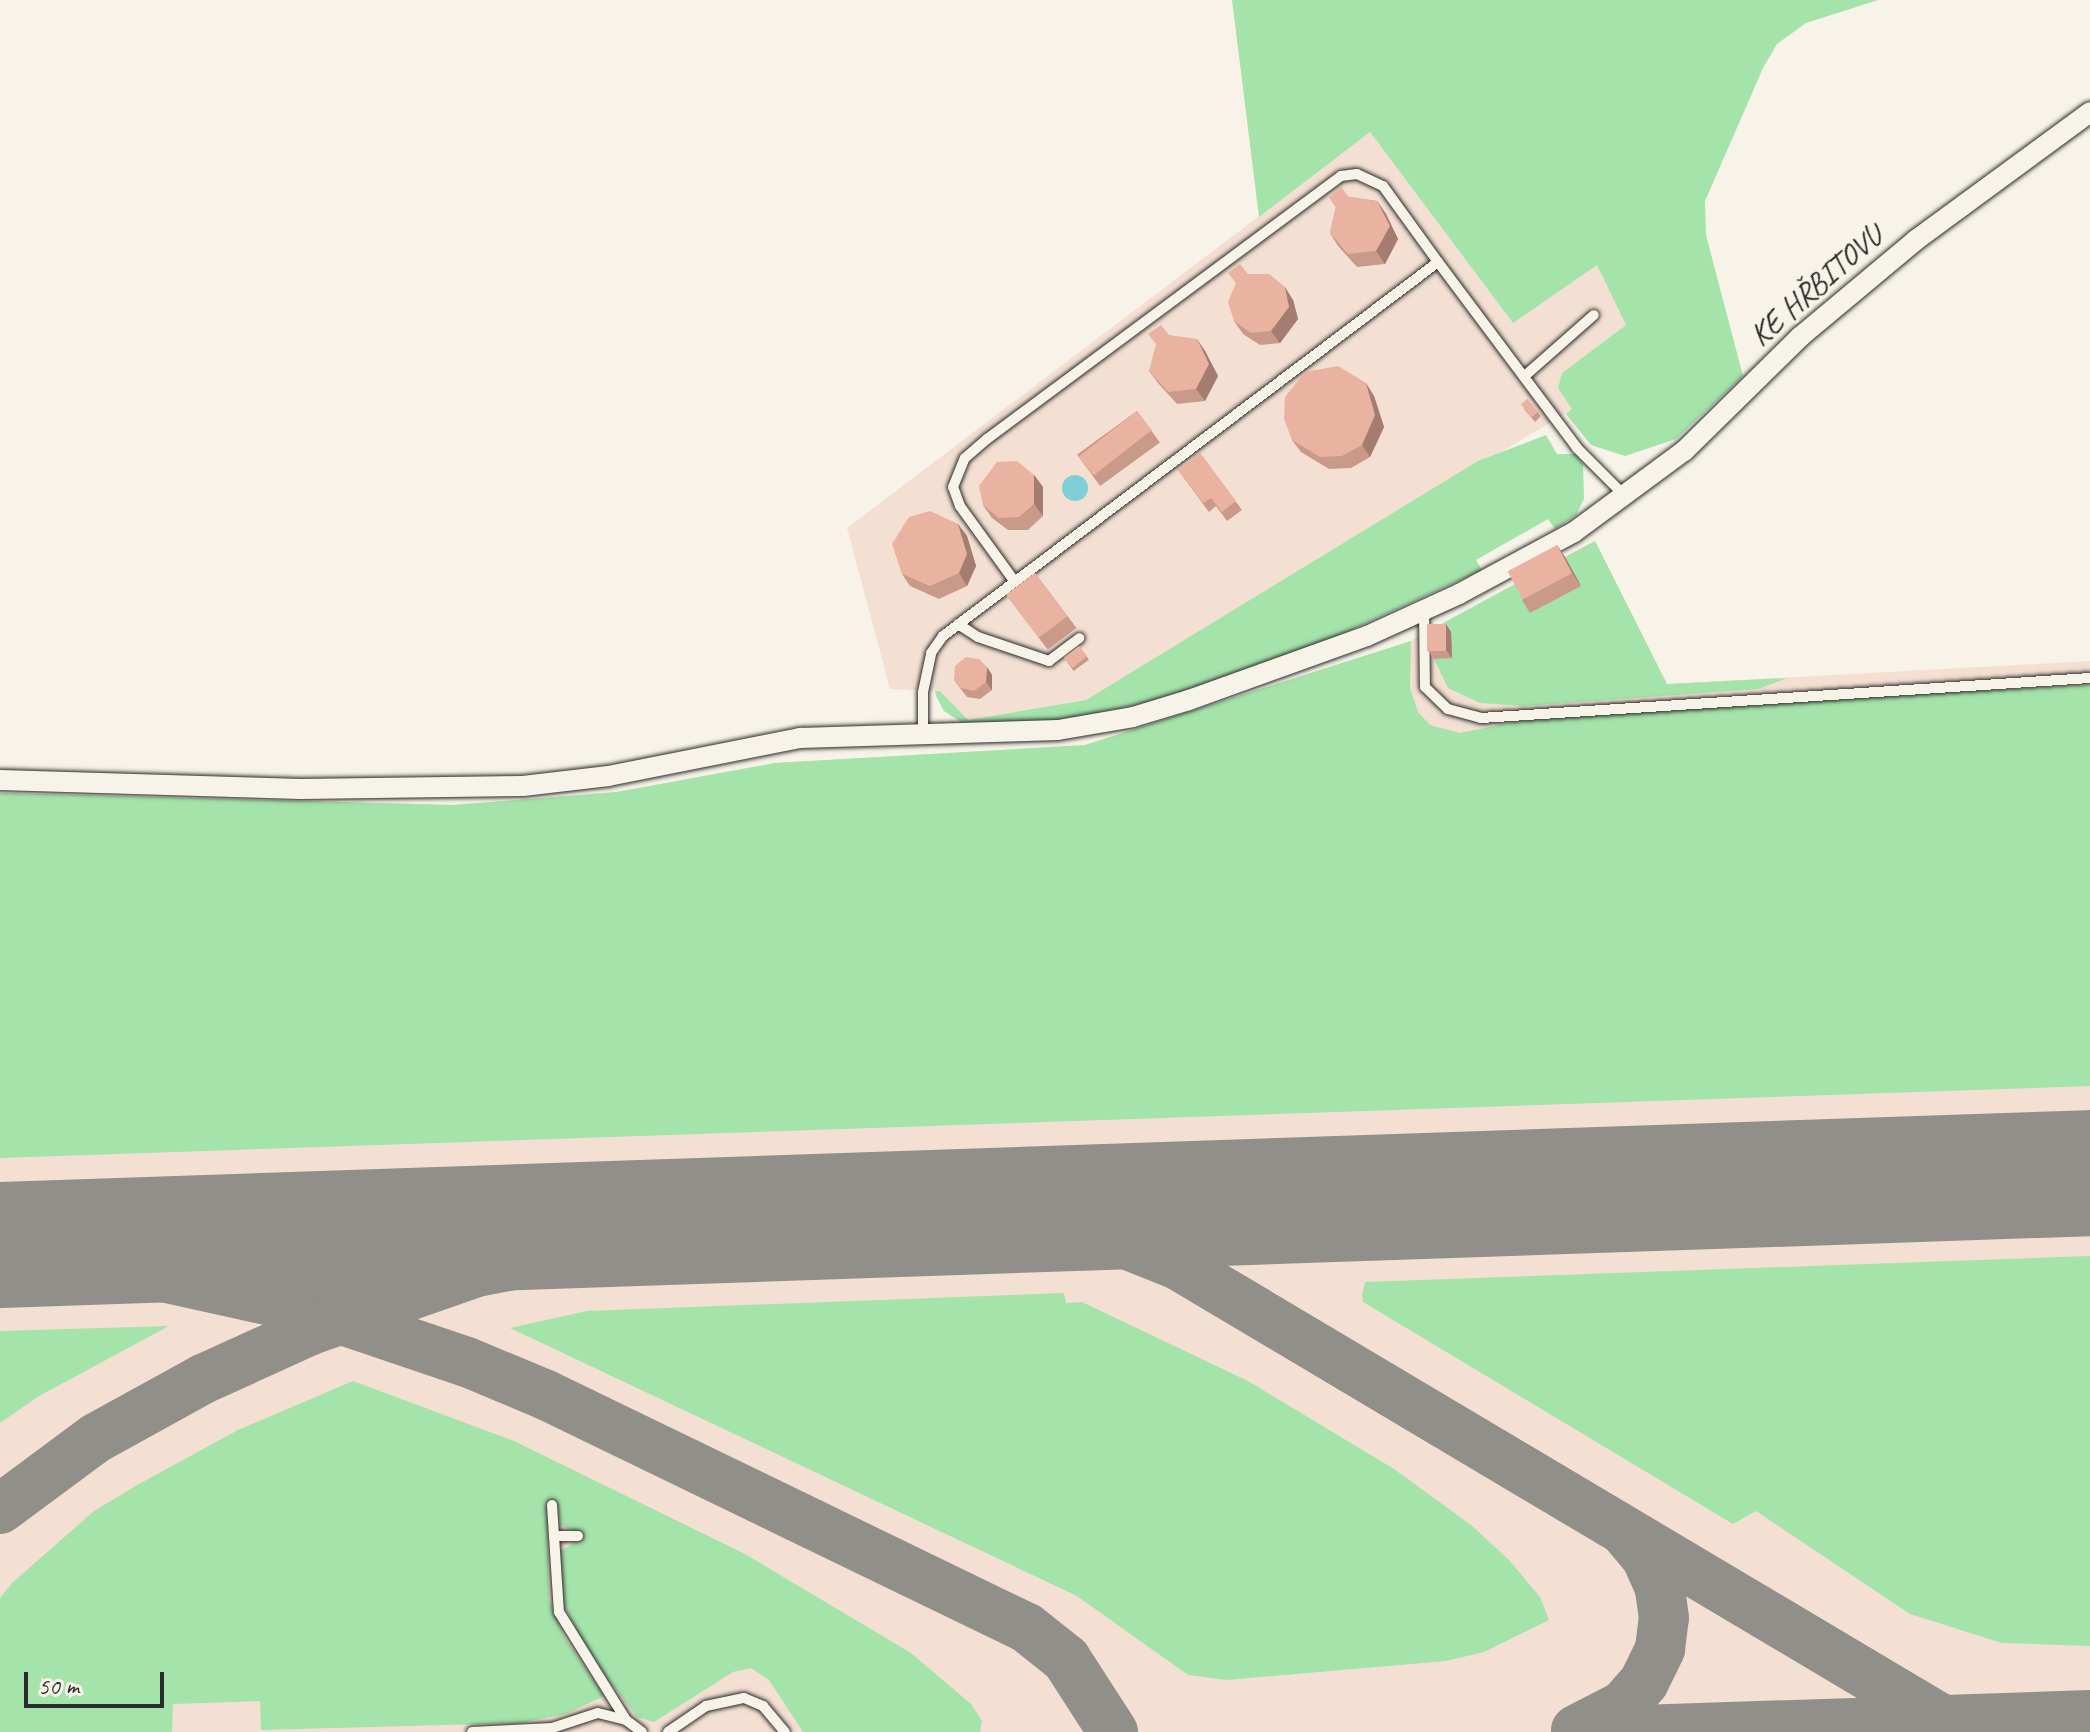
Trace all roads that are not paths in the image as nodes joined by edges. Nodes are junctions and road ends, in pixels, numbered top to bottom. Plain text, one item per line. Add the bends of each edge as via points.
1 (2090, 112) edge
2 (1438, 262) junction
3 (1594, 315) dead end
4 (1527, 374) junction
5 (1624, 495) junction
6 (1015, 582) junction
7 (1424, 609) junction
8 (958, 624) junction
9 (1079, 638) dead end
10 (2090, 678) edge
11 (923, 733) junction
12 (0, 780) edge
13 (552, 1505) dead end
14 (554, 1536) junction
15 (578, 1536) dead end
16 (626, 1720) junction
17 (472, 1732) edge
18 (642, 1732) edge
19 (668, 1732) edge
20 (785, 1732) edge

1 - 5 street, KE HŘBITOVU via 1916,240 1800,337 1684,451
2 - 4 lane
2 - 6 lane
2 - 6 lane via 1383,186 1357,174 1341,176 987,439 965,458 953,487 960,506
3 - 4 lane
4 - 5 lane via 1577,448
5 - 7 street, KE HŘBITOVU via 1555,543
6 - 8 lane
7 - 10 lane via 1425,687 1448,709 1481,718
7 - 11 street, KE HŘBITOVU via 1367,636 1133,717 1032,732
8 - 9 lane via 978,637 1049,661
8 - 11 lane via 931,653
11 - 12 street, KE HŘBITOVU via 800,738 608,776 477,789
13 - 14 lane
14 - 15 lane
14 - 16 lane via 559,1612
16 - 17 lane via 598,1713 552,1728
16 - 18 lane
19 - 20 lane via 706,1706 744,1698 763,1706

